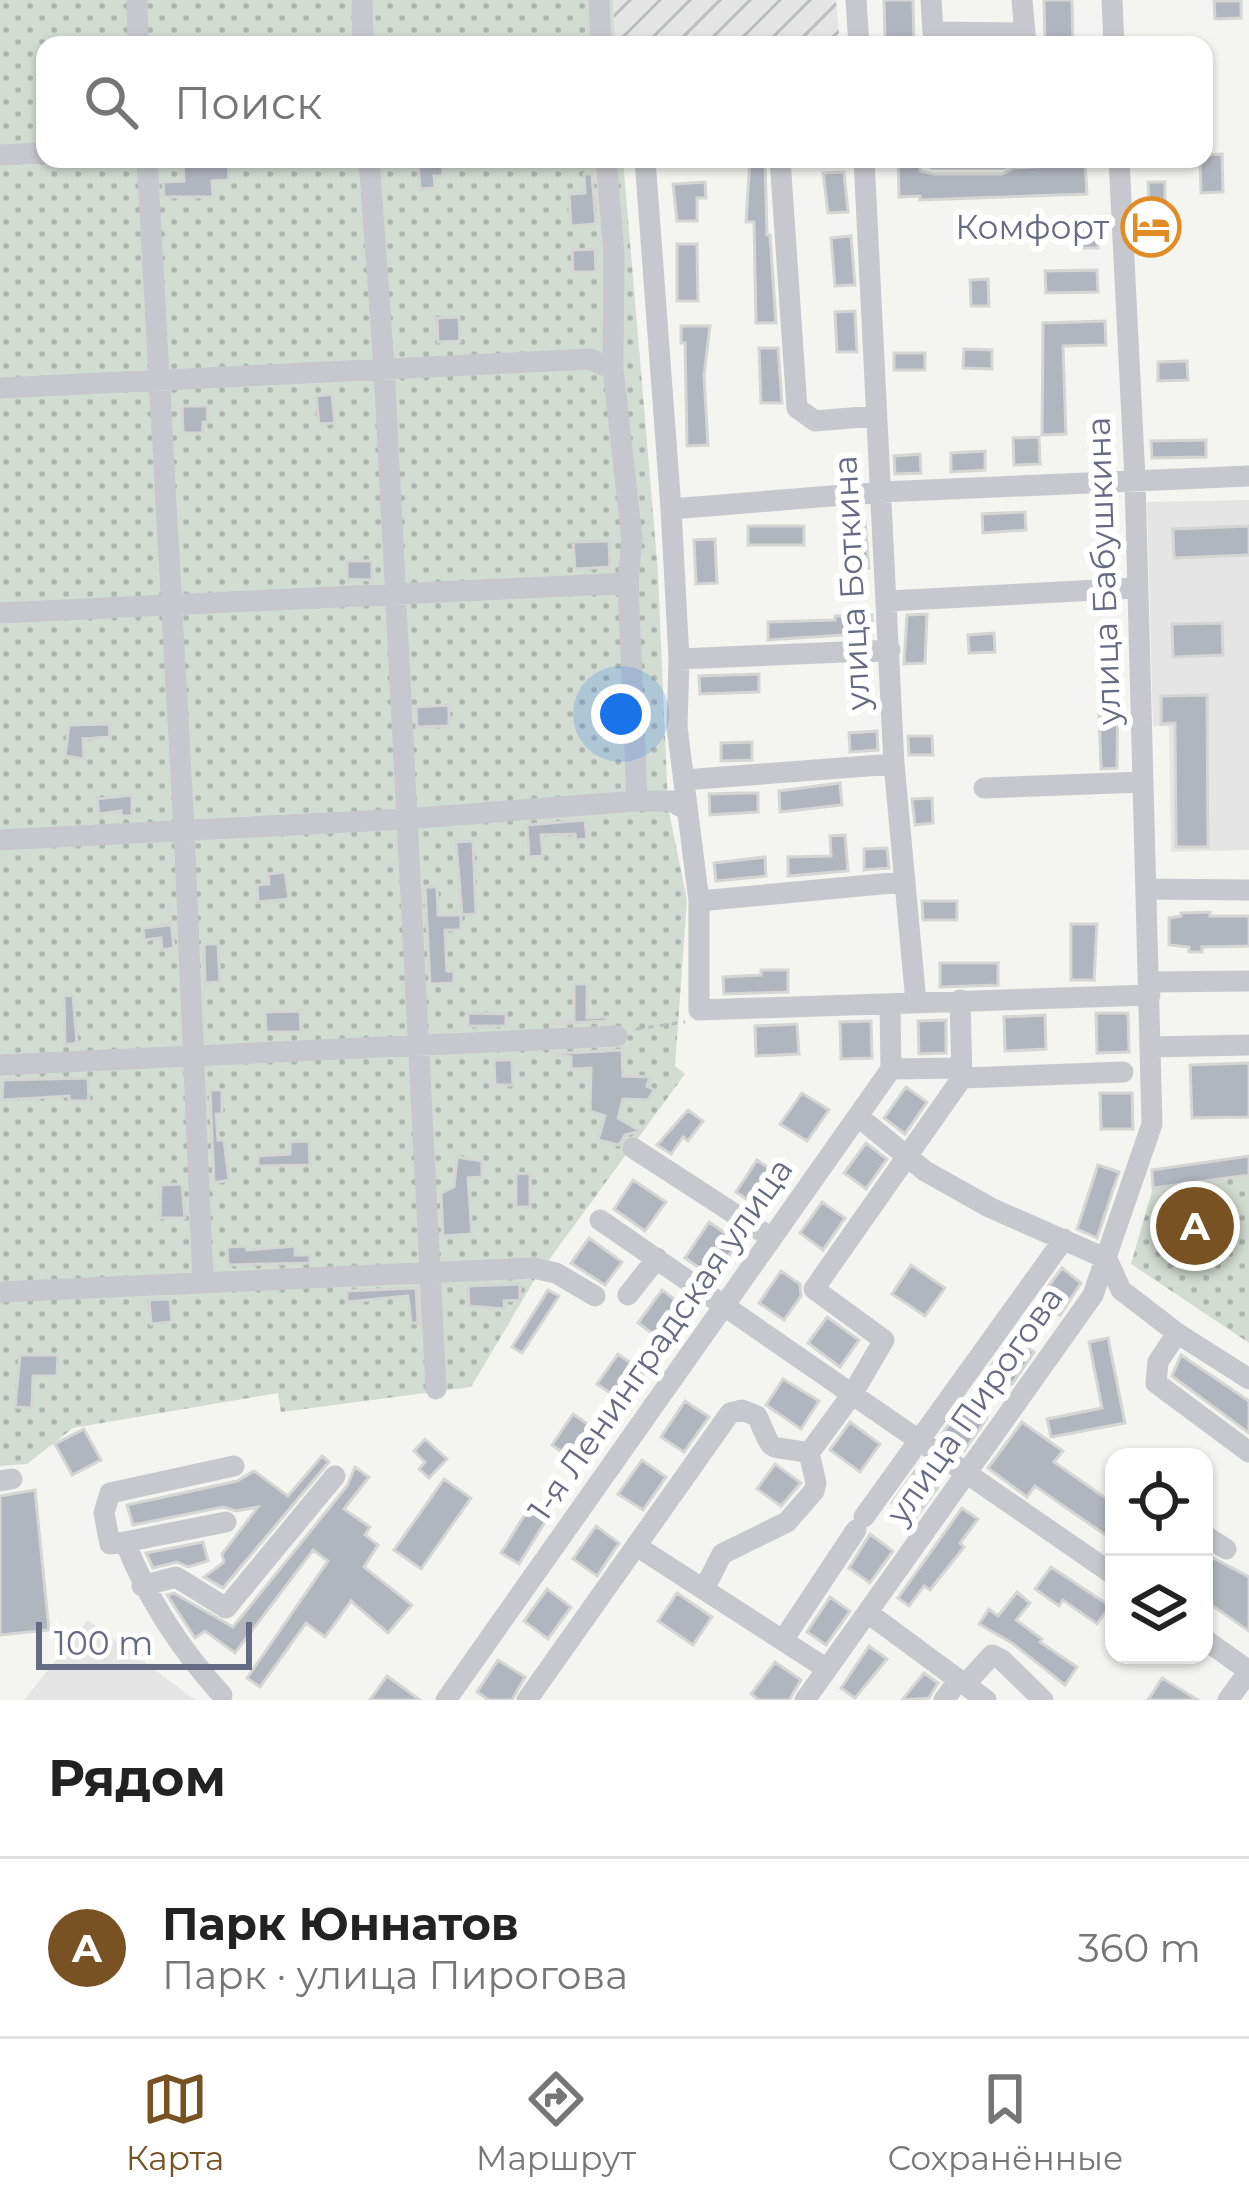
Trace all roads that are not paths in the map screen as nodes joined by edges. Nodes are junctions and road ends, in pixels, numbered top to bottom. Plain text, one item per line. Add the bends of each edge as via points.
1 (136, 0) edge
2 (362, 0) edge
3 (599, 0) edge
4 (856, 0) edge
5 (931, 0) edge
6 (1022, 0) edge
7 (1112, 0) edge
8 (138, 36) edge
9 (363, 36) edge
10 (601, 36) edge
11 (858, 36) edge
12 (985, 36) edge
13 (1024, 36) edge
14 (1114, 36) edge
15 (36, 153) edge
16 (0, 155) edge
17 (147, 168) edge
18 (370, 168) edge
19 (607, 168) edge
20 (646, 168) edge
21 (782, 168) edge
22 (864, 168) edge
23 (1119, 168) edge
24 (384, 367) junction
25 (613, 369) junction
26 (159, 382) junction
27 (0, 388) edge
28 (874, 416) junction
29 (1249, 476) edge
30 (1135, 479) junction
31 (881, 492) junction
32 (671, 509) junction
33 (628, 583) junction
34 (1136, 588) junction
35 (394, 592) junction
36 (888, 601) junction
37 (171, 604) junction
38 (0, 613) edge
39 (890, 650) junction
40 (679, 658) junction
41 (894, 764) junction
42 (684, 780) junction
43 (1143, 782) junction
44 (984, 788) dead end
45 (637, 801) junction
46 (686, 810) junction
47 (406, 819) junction
48 (184, 829) junction
49 (0, 840) edge
50 (903, 882) junction
51 (1146, 889) junction
52 (1249, 890) edge
53 (699, 901) junction
54 (1249, 981) edge
55 (1149, 988) junction
56 (960, 1000) junction
57 (916, 1002) junction
58 (890, 1004) junction
59 (617, 1036) road end
60 (419, 1043) junction
61 (1249, 1046) edge
62 (1150, 1047) junction
63 (195, 1053) junction
64 (0, 1065) edge
65 (891, 1069) junction
66 (1123, 1072) dead end
67 (962, 1073) junction
68 (860, 1118) junction
69 (633, 1148) dead end
70 (909, 1155) junction
71 (599, 1220) dead end
72 (770, 1238) junction
73 (1064, 1239) junction
74 (657, 1258) junction
75 (1107, 1259) junction
76 (430, 1272) junction
77 (203, 1283) junction
78 (0, 1292) edge
79 (628, 1295) dead end
80 (595, 1296) dead end
81 (723, 1304) junction
82 (1177, 1333) junction
83 (1249, 1379) edge
84 (436, 1389) dead end
85 (853, 1393) junction
86 (919, 1440) junction
87 (1249, 1452) edge
88 (809, 1453) junction
89 (234, 1466) dead end
90 (966, 1472) junction
91 (335, 1476) dead end
92 (226, 1522) dead end
93 (1213, 1541) edge
94 (125, 1543) junction
95 (638, 1547) junction
96 (1226, 1549) dead end
97 (1105, 1569) edge
98 (142, 1586) junction
99 (704, 1589) junction
100 (868, 1613) junction
101 (783, 1640) junction
102 (1213, 1645) edge
103 (827, 1670) junction
104 (1249, 1671) edge
105 (958, 1681) junction
106 (222, 1695) dead end
107 (446, 1700) edge
108 (527, 1700) edge
109 (805, 1700) edge
110 (944, 1700) edge
111 (986, 1700) edge
112 (1043, 1700) edge
113 (1228, 1700) edge

1 - 8 street
2 - 9 street
3 - 10 street
4 - 11 street
5 - 12 street via 933,32
6 - 13 street
7 - 14 street
15 - 16 street
17 - 26 street
18 - 24 street
19 - 25 street
20 - 32 street
21 - 28 street via 797,408 815,421
22 - 28 street, улица Боткина
23 - 30 street, улица Бабушкина
24 - 25 street via 590,359
24 - 26 street
24 - 35 street
25 - 33 street via 632,539
26 - 27 street
26 - 37 street
28 - 31 street, улица Боткина
29 - 30 street
30 - 31 street
30 - 34 street, улица Бабушкина
31 - 32 street
31 - 36 street, улица Боткина
32 - 40 street
33 - 35 street
33 - 45 street
34 - 36 street
34 - 43 street, улица Бабушкина
35 - 37 street
35 - 47 street
36 - 39 street, улица Боткина
37 - 38 street
37 - 48 street
39 - 40 street
39 - 41 street, улица Боткина
40 - 42 street
41 - 42 street
41 - 50 street, улица Боткина
42 - 46 street
43 - 44 street
43 - 51 street, улица Бабушкина
45 - 46 street via 671,801
45 - 47 street
46 - 53 street
47 - 48 street
47 - 60 street
48 - 49 street
48 - 63 street
50 - 53 street
50 - 57 street, улица Боткина
51 - 52 street
51 - 55 street, улица Бабушкина
53 - 58 street via 699,1010
54 - 55 street
55 - 56 street
55 - 62 street, улица Пирогова
56 - 57 street
56 - 67 street
57 - 58 street
58 - 65 street
59 - 60 street
60 - 63 street
60 - 76 street
61 - 62 street
62 - 75 street, улица Пирогова via 1152,1124
63 - 64 street
63 - 77 street
65 - 67 street
65 - 68 street, 1-я Ленинградская улица
66 - 67 street
67 - 70 street
68 - 70 street
68 - 72 street, 1-я Ленинградская улица
69 - 72 street
70 - 73 street via 991,1208
70 - 85 street via 814,1289 884,1340
71 - 74 street
72 - 81 street, 1-я Ленинградская улица
73 - 75 street
73 - 86 street
74 - 79 street
74 - 81 street
75 - 82 street via 1121,1290
75 - 90 street, улица Пирогова via 1094,1295
76 - 77 street
76 - 80 street via 533,1268
76 - 84 street
77 - 78 street
81 - 85 street
81 - 107 street, 1-я Ленинградская улица
82 - 83 street
82 - 87 street via 1158,1362 1156,1383
85 - 86 street
85 - 88 street
86 - 90 street
86 - 101 street
88 - 95 street via 771,1448 757,1416 730,1413
88 - 99 street via 814,1491 788,1522 722,1554
89 - 94 street via 110,1492 110,1544
90 - 97 street
90 - 100 street, улица Пирогова
91 - 98 street via 226,1608 176,1577
92 - 94 street
93 - 96 street
94 - 98 street
95 - 99 street
95 - 108 street
98 - 106 street
99 - 101 street
100 - 103 street, улица Пирогова
100 - 105 street
101 - 103 street
102 - 104 street
103 - 109 street, улица Пирогова
104 - 113 street
105 - 110 street
105 - 111 street
105 - 112 street via 992,1655

